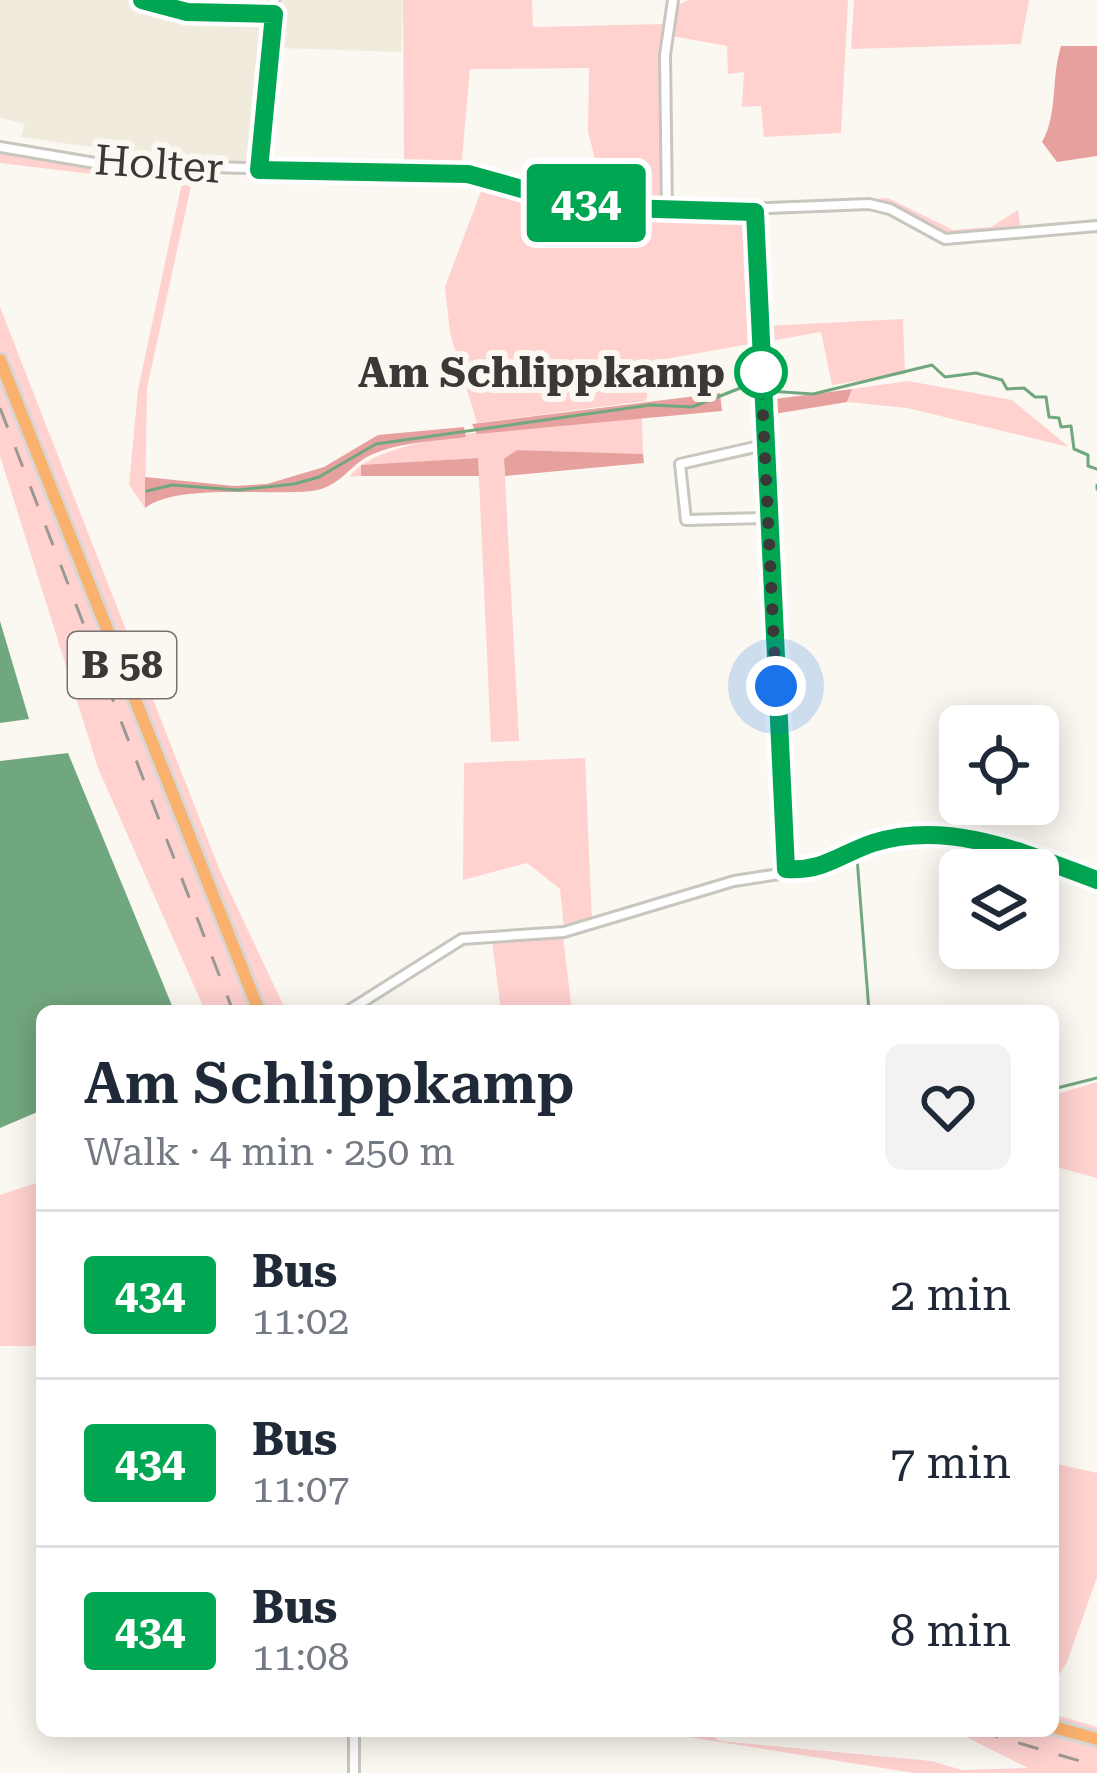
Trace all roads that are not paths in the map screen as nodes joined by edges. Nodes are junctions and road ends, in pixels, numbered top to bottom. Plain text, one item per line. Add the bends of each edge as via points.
1 (143, 0) edge
2 (274, 0) edge
3 (673, 0) edge
4 (274, 14) junction
5 (0, 147) edge
6 (259, 170) junction
7 (668, 212) junction
8 (755, 212) junction
9 (1097, 226) edge
10 (0, 360) edge
11 (764, 445) junction
12 (768, 518) junction
13 (786, 869) junction
14 (1097, 880) edge
15 (257, 1005) edge
16 (358, 1005) edge
17 (1059, 1729) edge
18 (354, 1737) edge
19 (1097, 1739) edge
20 (354, 1773) edge

1 - 4 street via 187,12
2 - 4 street
3 - 7 street via 665,55
4 - 6 street
5 - 6 street, Holter via 101,164
6 - 7 street, Holter via 468,174 547,196
7 - 8 street, Holter
8 - 9 street, Holter via 880,206 933,235 962,240
8 - 11 street
10 - 15 main road, B 58
11 - 12 street
11 - 12 street via 680,464 686,520
12 - 13 street
13 - 14 street via 825,867 893,839 951,837 995,843
13 - 16 street via 565,932 462,939
17 - 19 main road
18 - 20 street

